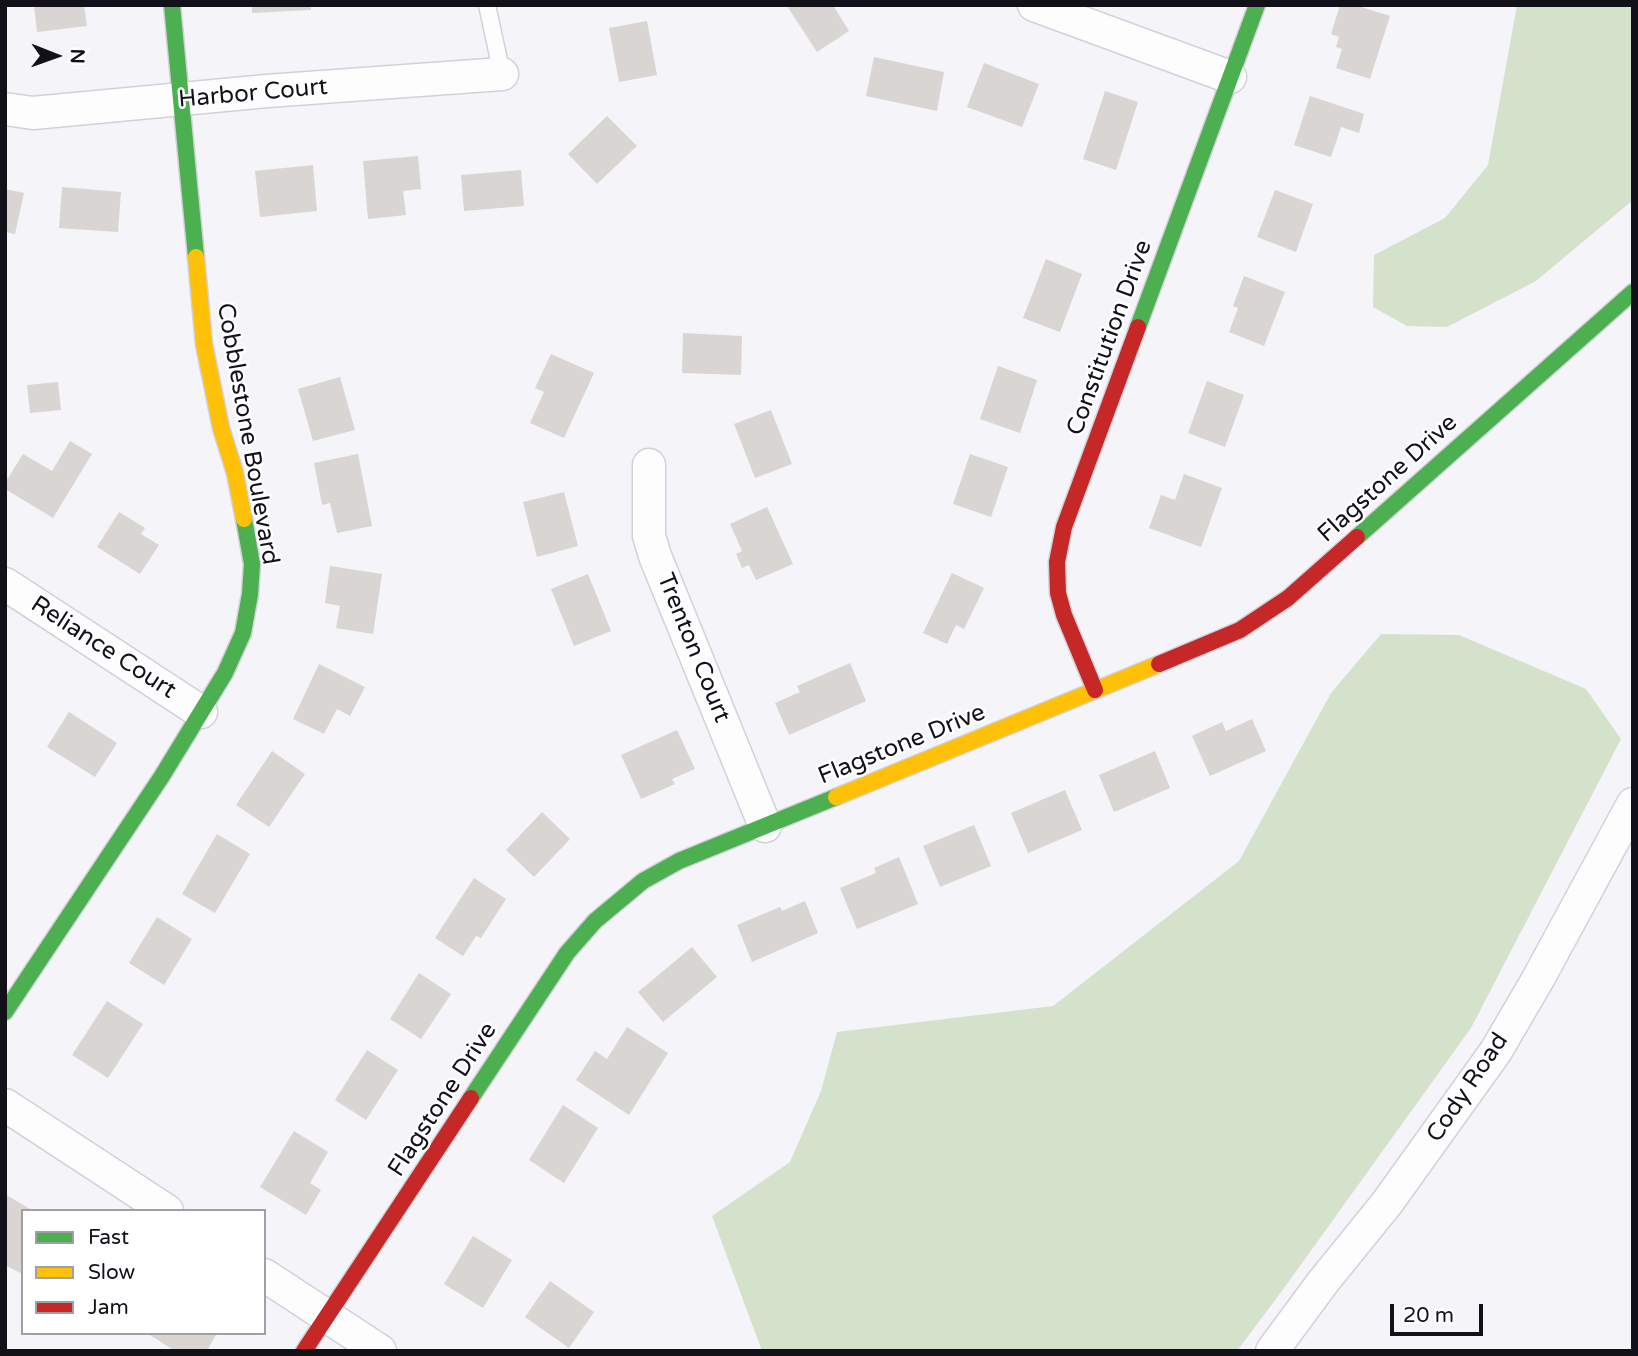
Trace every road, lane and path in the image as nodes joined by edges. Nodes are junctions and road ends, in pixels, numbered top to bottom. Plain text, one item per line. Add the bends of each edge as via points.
1 (172, 5) edge
2 (487, 5) edge
3 (1034, 5) edge
4 (1257, 5) edge
5 (502, 74) joint
6 (1230, 77) junction
7 (182, 101) junction
8 (5, 109) edge
9 (1633, 292) edge
10 (649, 465) dead end
11 (5, 584) edge
12 (1095, 690) junction
13 (201, 712) junction
14 (1633, 804) edge
15 (765, 826) junction
16 (5, 1012) edge
17 (5, 1105) edge
18 (164, 1209) edge
19 (266, 1276) edge
20 (327, 1316) junction
21 (304, 1351) edge
22 (380, 1351) edge
23 (1272, 1351) edge

1 - 7 street, Cobblestone Boulevard
2 - 5 lane
3 - 6 street
4 - 6 street, Constitution Drive
5 - 7 street, Harbor Court
6 - 12 street, Constitution Drive via 1064,527 1057,562 1058,593
7 - 8 street, Harbor Court via 33,113
7 - 13 street, Cobblestone Boulevard via 204,344 251,564 243,633
9 - 12 street, Flagstone Drive via 1289,598 1240,630
10 - 15 street, Trenton Court via 649,536 655,556
11 - 13 street, Reliance Court
12 - 15 street, Flagstone Drive
13 - 16 street, Cobblestone Boulevard
14 - 23 street, Cody Road via 1496,1051 1387,1203
15 - 20 street, Flagstone Drive via 679,861 643,881 595,920 567,953
17 - 18 street
19 - 20 street
20 - 21 street, Flagstone Drive
20 - 22 street

